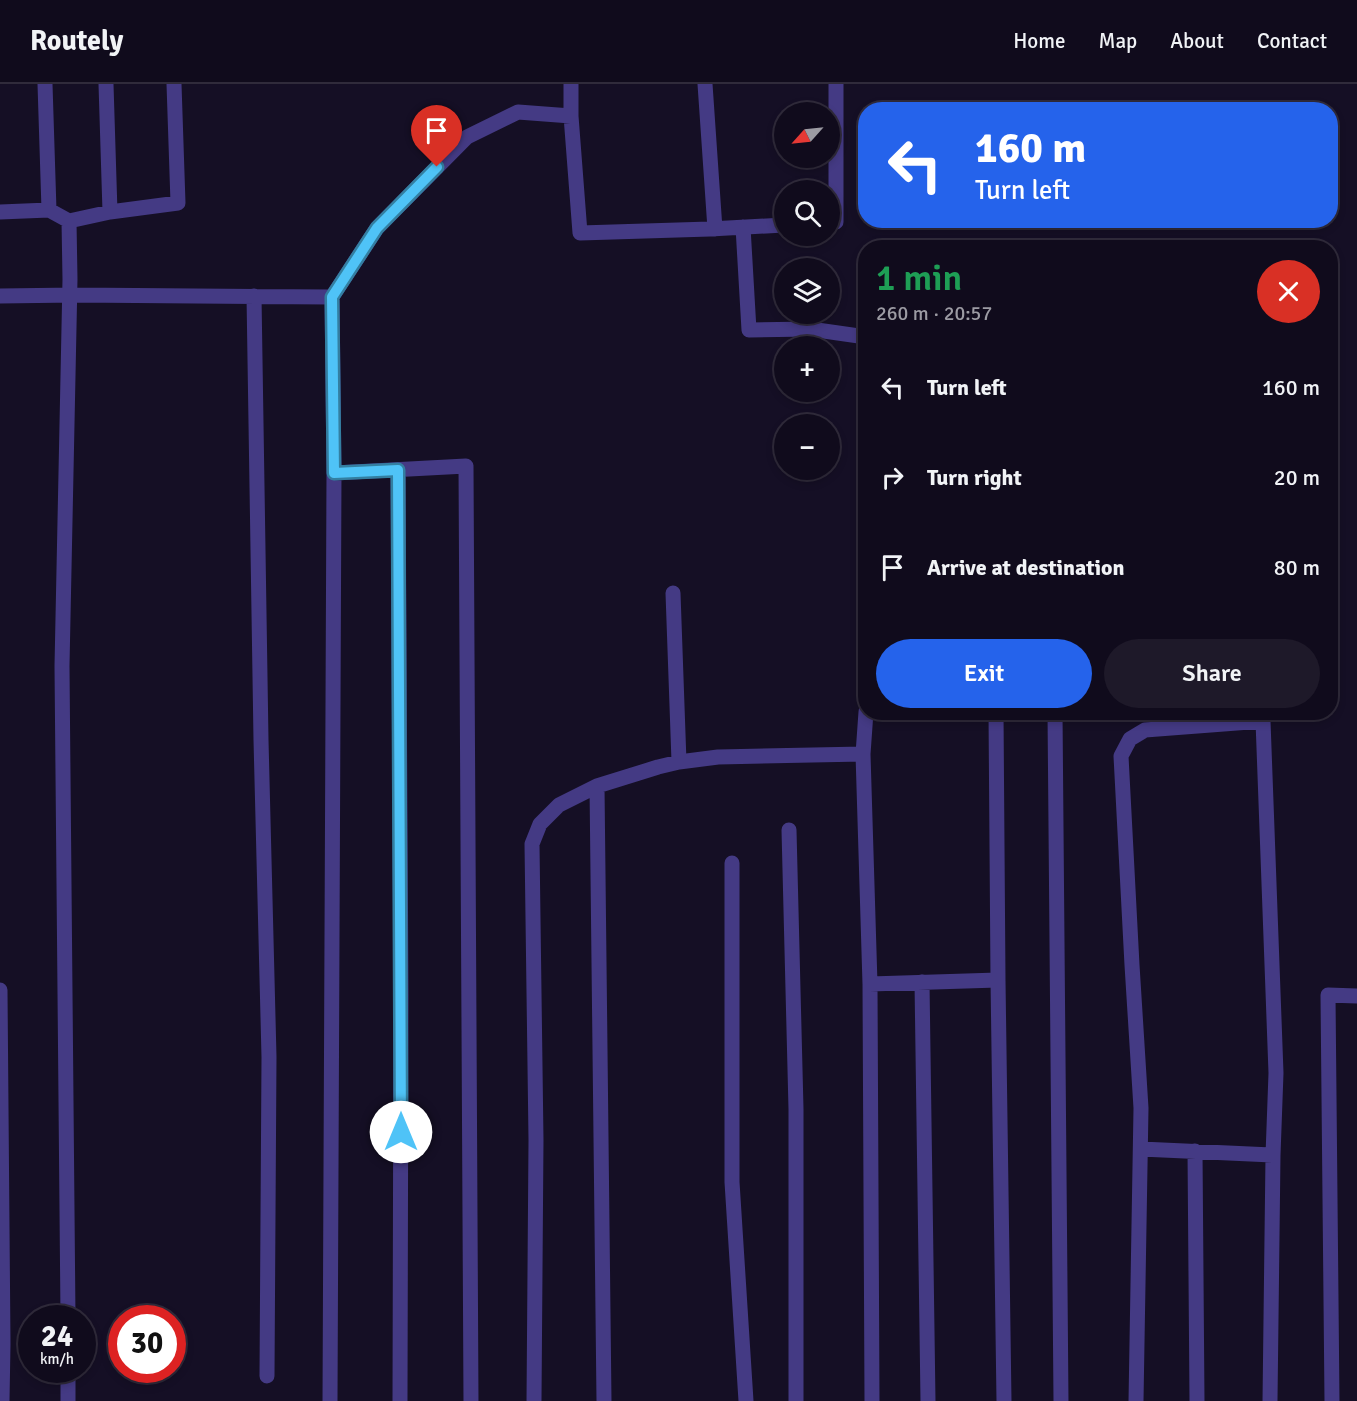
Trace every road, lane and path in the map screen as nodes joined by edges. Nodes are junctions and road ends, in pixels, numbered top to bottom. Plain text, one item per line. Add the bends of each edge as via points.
1 (45, 84) edge
2 (106, 84) edge
3 (174, 84) edge
4 (571, 84) edge
5 (705, 84) edge
6 (836, 84) edge
7 (571, 116) junction
8 (836, 180) edge
9 (49, 210) junction
10 (0, 212) edge
11 (110, 212) junction
12 (69, 221) junction
13 (774, 226) edge
14 (743, 228) junction
15 (715, 229) junction
16 (69, 295) junction
17 (0, 296) edge
18 (254, 296) junction
19 (332, 297) junction
20 (858, 335) edge
21 (398, 470) junction
22 (334, 473) junction
23 (673, 593) dead end
24 (865, 720) edge
25 (996, 720) edge
26 (1054, 720) edge
27 (1236, 720) edge
28 (1263, 720) edge
29 (863, 754) junction
30 (679, 762) junction
31 (597, 786) junction
32 (789, 830) dead end
33 (732, 863) dead end
34 (998, 980) junction
35 (922, 982) junction
36 (870, 984) junction
37 (0, 990) edge
38 (1357, 996) edge
39 (1141, 1149) junction
40 (1195, 1151) junction
41 (1273, 1155) junction
42 (68, 1305) edge
43 (267, 1376) dead end
44 (68, 1383) edge
45 (2, 1401) edge
46 (68, 1401) edge
47 (330, 1401) edge
48 (400, 1401) edge
49 (471, 1401) edge
50 (534, 1401) edge
51 (604, 1401) edge
52 (747, 1401) edge
53 (796, 1401) edge
54 (872, 1401) edge
55 (928, 1401) edge
56 (1004, 1401) edge
57 (1061, 1401) edge
58 (1136, 1401) edge
59 (1197, 1401) edge
60 (1270, 1401) edge
61 (1332, 1401) edge

1 - 9 street
2 - 11 street
3 - 11 street via 178,203
4 - 7 street
5 - 15 street
6 - 8 street
7 - 15 street via 580,233
7 - 19 street via 518,112 467,137 377,228
9 - 10 street
9 - 12 street
11 - 12 street
12 - 16 street
13 - 14 street
14 - 15 street
14 - 20 street via 749,330 810,328
16 - 17 street
16 - 18 street
16 - 42 street via 62,666
18 - 19 street
18 - 43 street via 269,1057
19 - 22 street
21 - 22 street
21 - 48 street
21 - 49 street via 466,466
22 - 47 street
23 - 30 street
24 - 29 street
25 - 34 street
26 - 57 street
27 - 39 street via 1145,730 1130,740 1121,756
28 - 41 street via 1276,1073
29 - 30 street via 718,757
29 - 36 street
30 - 31 street
31 - 50 street via 559,805 540,824 532,844
31 - 51 street
32 - 53 street via 796,1109
33 - 52 street via 732,1182
34 - 35 street
34 - 56 street
35 - 36 street
35 - 55 street
36 - 54 street
37 - 45 street
38 - 61 street via 1328,995
39 - 40 street
39 - 58 street
40 - 41 street
40 - 59 street
41 - 60 street
44 - 46 street

